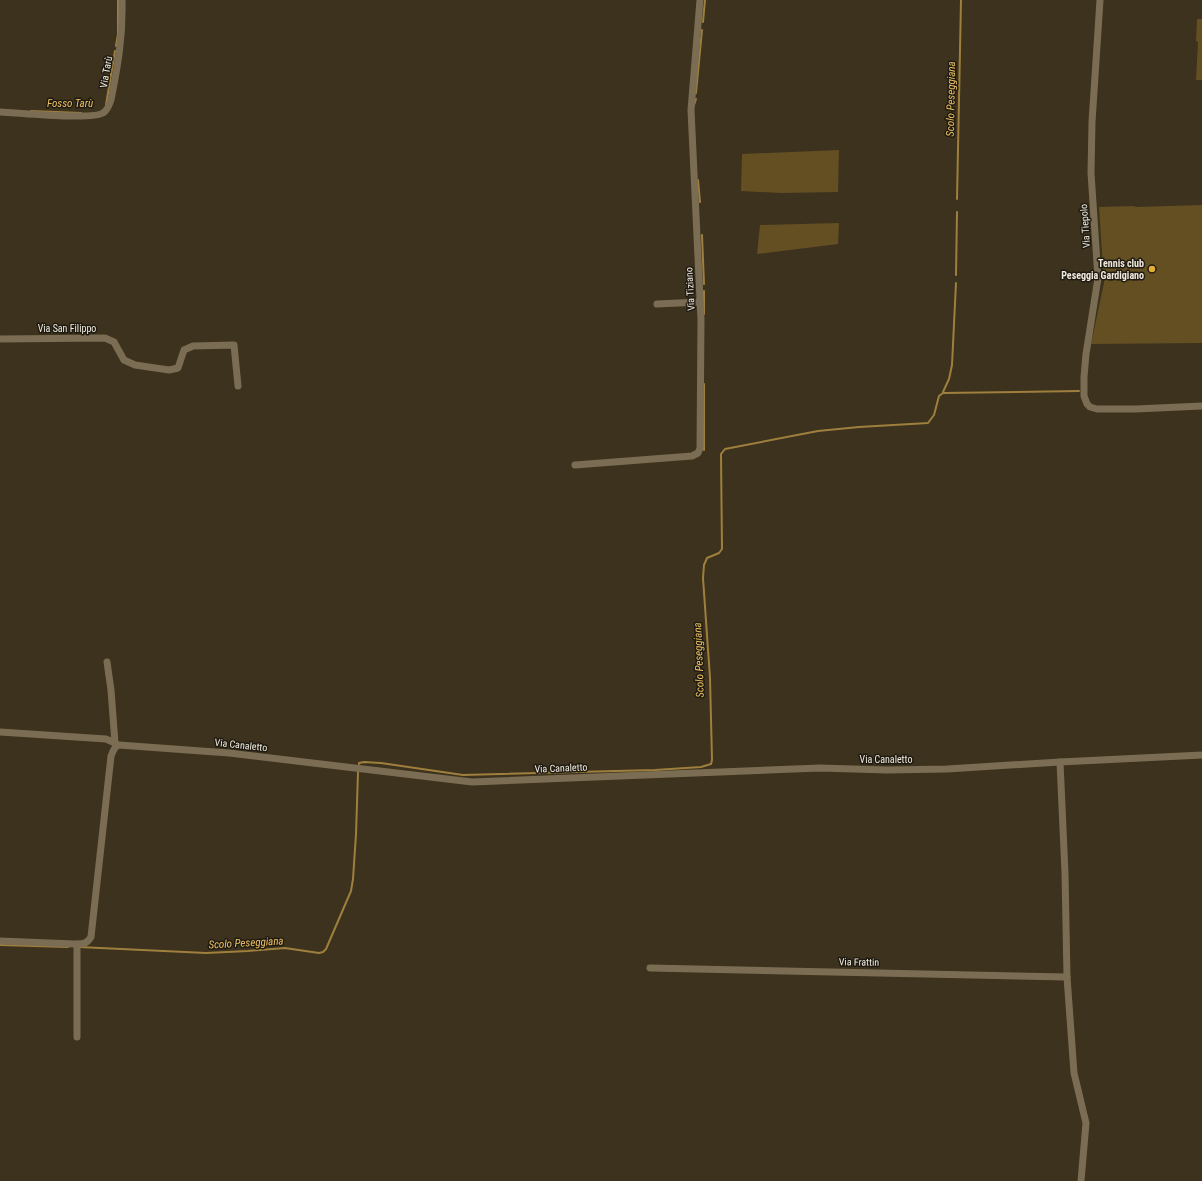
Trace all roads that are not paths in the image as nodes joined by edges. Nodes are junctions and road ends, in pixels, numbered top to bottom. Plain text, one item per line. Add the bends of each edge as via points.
1 (122, 0) edge
2 (700, 0) edge
3 (1100, 0) edge
4 (0, 112) edge
5 (700, 302) junction
6 (657, 304) dead end
7 (0, 339) edge
8 (238, 386) dead end
9 (1202, 406) edge
10 (575, 465) dead end
11 (107, 662) dead end
12 (0, 732) edge
13 (116, 744) junction
14 (1202, 755) edge
15 (1060, 762) junction
16 (0, 941) edge
17 (77, 944) junction
18 (650, 968) dead end
19 (1066, 977) junction
20 (77, 1037) dead end
21 (1081, 1181) edge

1 - 4 street, Via Tarù via 119,58 109,107 103,114 94,116
2 - 5 street, Via Tiziano via 692,110
3 - 9 street, Via Tiepolo via 1091,173 1098,278 1086,354 1084,396 1087,404 1097,409
5 - 6 street
5 - 10 street, Via Tiziano via 698,453 692,456
7 - 8 street, Via San Filippo via 105,338 114,342 124,360 135,365 168,370 178,368 184,350 193,346 234,345
11 - 13 street
12 - 13 street, Via Canaletto via 106,739
13 - 15 street, Via Canaletto via 229,753 472,782 820,768 887,770
13 - 17 street via 111,756 91,936 84,944
14 - 15 street, Via Canaletto
15 - 19 street
16 - 17 street
17 - 20 street
18 - 19 street, Via Frattin
19 - 21 street via 1074,1073 1086,1124

